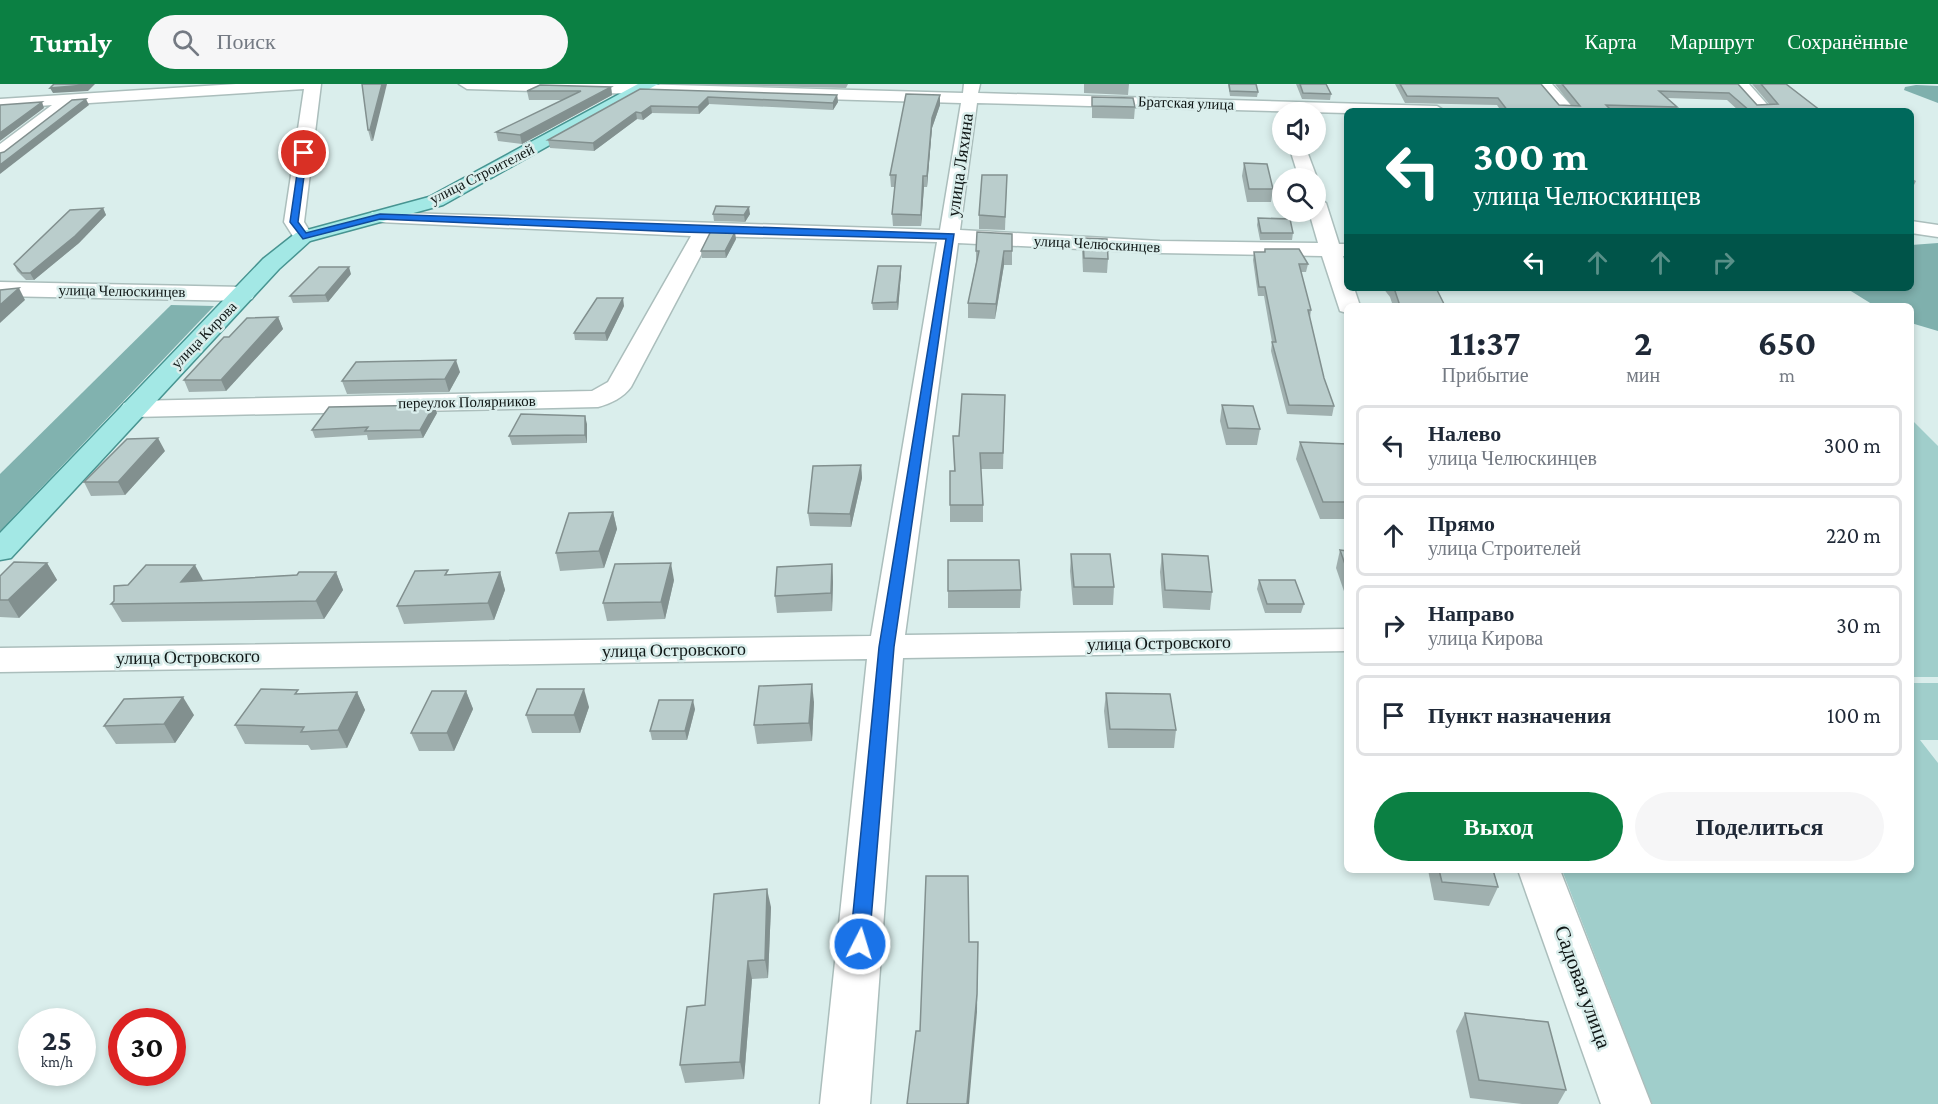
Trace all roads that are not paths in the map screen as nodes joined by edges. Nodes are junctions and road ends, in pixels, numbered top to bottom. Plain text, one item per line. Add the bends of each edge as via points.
1 (311, 84) edge
2 (467, 84) edge
3 (496, 84) edge
4 (1543, 84) edge
5 (1742, 84) edge
6 (647, 86) edge
7 (971, 90) edge
8 (69, 100) junction
9 (1272, 103) edge
10 (0, 104) edge
11 (1326, 106) edge
12 (1372, 108) edge
13 (1565, 108) edge
14 (1762, 108) edge
15 (0, 153) edge
16 (380, 216) junction
17 (1326, 222) edge
18 (1914, 226) edge
19 (704, 230) junction
20 (1938, 231) edge
21 (951, 236) junction
22 (303, 237) junction
23 (1339, 249) edge
24 (1344, 281) edge
25 (0, 289) edge
26 (244, 294) junction
27 (133, 409) junction
28 (0, 551) edge
29 (1344, 640) edge
30 (886, 647) junction
31 (0, 660) edge
32 (1540, 873) edge
33 (845, 1104) edge
34 (1626, 1104) edge

1 - 8 street
1 - 22 street via 294,222
2 - 3 street, Братская улица
3 - 6 street, Братская улица
4 - 13 street
5 - 14 street
6 - 7 street, Братская улица
6 - 16 main road, улица Строителей via 436,201
7 - 9 street, Братская улица
7 - 21 street, улица Ляхина
8 - 10 street
8 - 15 street
11 - 12 street, Братская улица
16 - 19 street, улица Челюскинцев
16 - 22 main road, улица Строителей
17 - 23 street
18 - 20 street
19 - 21 street, улица Челюскинцев
19 - 27 street, переулок Полярников via 618,387 598,399
21 - 23 street, улица Челюскинцев via 1160,248
21 - 30 street, улица Ляхина
22 - 26 main road, улица Кирова
23 - 24 street
25 - 26 street, улица Челюскинцев
26 - 27 main road, улица Кирова
27 - 28 main road, улица Кирова
29 - 30 street, улица Островского
30 - 31 street, улица Островского
30 - 33 street, улица Ляхина
32 - 34 street, Садовая улица

